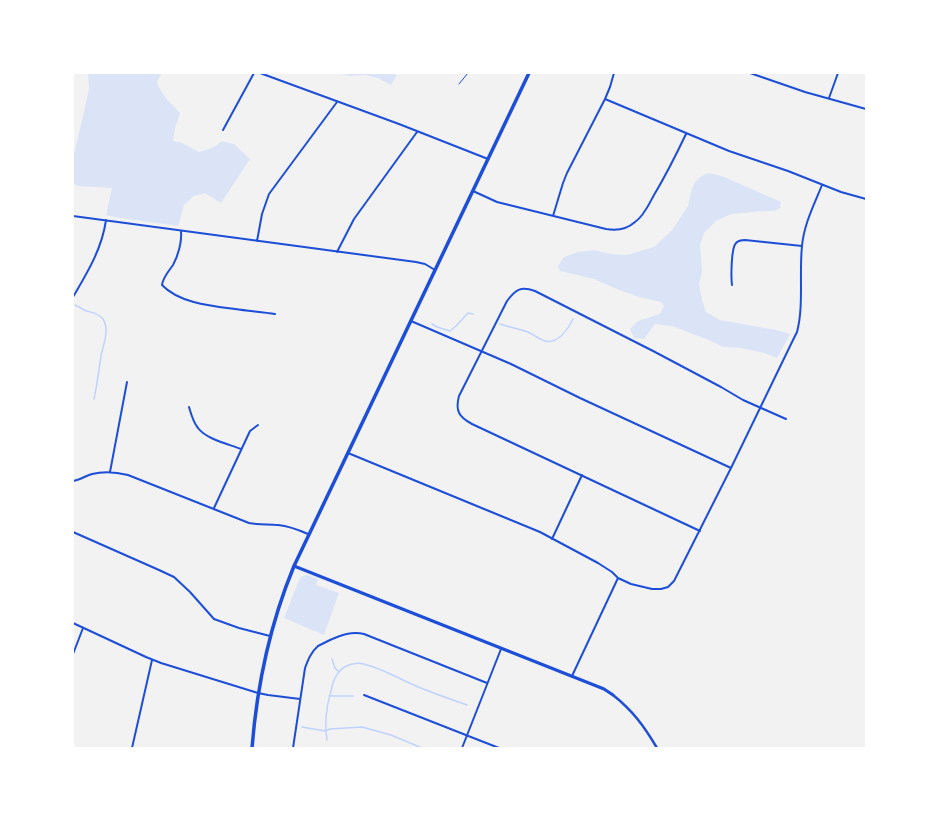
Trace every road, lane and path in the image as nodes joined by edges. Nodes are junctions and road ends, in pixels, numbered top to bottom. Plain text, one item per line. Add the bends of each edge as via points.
1 (254, 73) edge
2 (260, 73) edge
3 (468, 73) edge
4 (529, 73) edge
5 (614, 73) edge
6 (750, 73) edge
7 (838, 73) edge
8 (459, 84) dead end
9 (605, 98) junction
10 (829, 98) junction
11 (337, 102) junction
12 (866, 109) edge
13 (223, 130) dead end
14 (417, 132) junction
15 (686, 133) junction
16 (488, 160) junction
17 (822, 185) junction
18 (472, 191) junction
19 (866, 199) edge
20 (73, 216) edge
21 (553, 216) junction
22 (106, 220) junction
23 (182, 231) junction
24 (257, 241) junction
25 (802, 246) junction
26 (337, 252) junction
27 (435, 270) junction
28 (732, 285) dead end
29 (73, 297) edge
30 (275, 314) dead end
31 (411, 321) junction
32 (481, 352) junction
33 (127, 382) dead end
34 (189, 407) dead end
35 (761, 408) junction
36 (786, 419) dead end
37 (258, 425) dead end
38 (241, 449) junction
39 (348, 453) junction
40 (732, 468) junction
41 (110, 472) junction
42 (582, 475) junction
43 (73, 481) edge
44 (214, 508) junction
45 (700, 531) junction
46 (73, 532) edge
47 (310, 534) junction
48 (552, 539) junction
49 (294, 566) junction
50 (618, 578) junction
51 (73, 623) edge
52 (83, 628) junction
53 (270, 636) junction
54 (502, 648) junction
55 (73, 654) edge
56 (152, 660) junction
57 (572, 676) junction
58 (487, 683) junction
59 (258, 693) junction
60 (364, 695) dead end
61 (613, 695) joint
62 (301, 699) junction
63 (467, 735) junction
64 (132, 748) edge
65 (252, 748) edge
66 (293, 748) edge
67 (462, 748) edge
68 (499, 748) edge
69 (657, 748) edge

1 - 13 street
2 - 11 street
3 - 8 lane
4 - 16 main road
5 - 9 street
6 - 10 street
7 - 10 street
9 - 15 street
9 - 21 street via 567,173
10 - 12 street
11 - 14 street
11 - 24 street via 269,194
14 - 16 street
14 - 26 street via 354,219
15 - 17 street via 729,152
15 - 21 street via 672,164 644,213 627,228 614,231
16 - 18 main road
17 - 19 street
17 - 25 street via 807,221
18 - 21 street via 497,202
18 - 27 main road
20 - 22 street
22 - 23 street
22 - 29 street via 93,262
23 - 24 street
23 - 30 street via 176,259 164,277 162,285 193,302
24 - 26 street
25 - 28 street via 737,241 733,251
25 - 35 street via 799,325
26 - 27 street via 416,262
27 - 31 main road
31 - 32 street
31 - 39 main road
32 - 35 street via 507,301 518,290 527,289 538,292
32 - 40 street
32 - 42 street via 459,396 457,409 464,420
33 - 41 street
34 - 38 street via 194,423 202,432
35 - 36 street
35 - 40 street
37 - 38 street via 250,431
38 - 44 street
39 - 47 main road
39 - 48 street
40 - 45 street
41 - 43 street via 92,474
41 - 44 street via 128,475
42 - 45 street
42 - 48 street
44 - 47 street via 255,524 287,526
45 - 50 street via 668,587 652,589
46 - 53 street via 174,577 210,615 218,620
47 - 49 main road
48 - 50 street via 598,563
49 - 53 main road
49 - 54 main road
50 - 57 street
51 - 52 street
52 - 55 street
52 - 56 street
53 - 59 main road
54 - 57 main road
54 - 58 street
56 - 59 street
56 - 64 street
57 - 61 main road
58 - 62 street via 357,632 318,646 305,668
58 - 63 street
59 - 62 street
59 - 65 main road
60 - 63 street
61 - 69 street via 625,704 643,725
62 - 66 street
63 - 67 street
63 - 68 street

